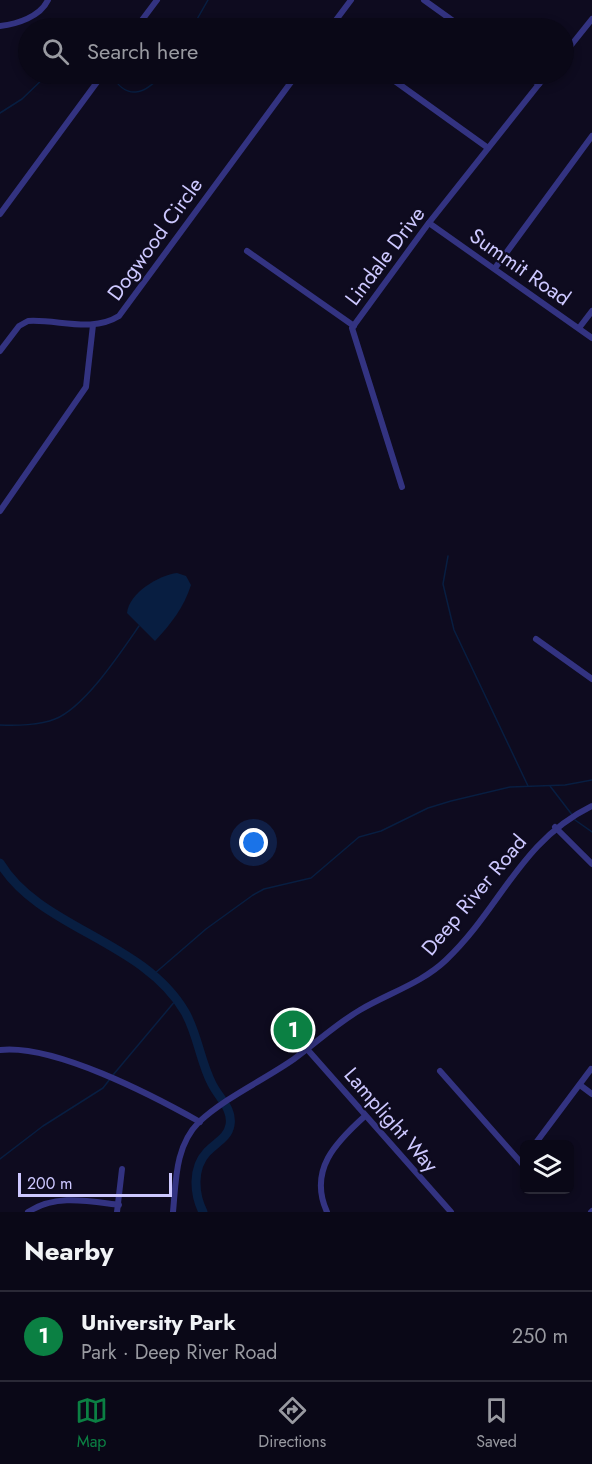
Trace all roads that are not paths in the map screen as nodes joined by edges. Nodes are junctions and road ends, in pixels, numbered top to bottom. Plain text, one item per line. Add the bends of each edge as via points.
1 (48, 0) edge
2 (157, 0) edge
3 (351, 0) edge
4 (424, 0) edge
5 (26, 18) edge
6 (144, 18) edge
7 (338, 18) edge
8 (449, 18) edge
9 (592, 19) edge
10 (18, 20) edge
11 (0, 26) edge
12 (574, 42) edge
13 (96, 84) edge
14 (290, 84) edge
15 (400, 84) edge
16 (538, 84) edge
17 (592, 136) edge
18 (488, 148) junction
19 (0, 214) edge
20 (429, 223) junction
21 (247, 251) dead end
22 (495, 268) junction
23 (592, 311) edge
24 (93, 325) junction
25 (354, 326) junction
26 (579, 328) junction
27 (592, 338) edge
28 (0, 351) edge
29 (402, 487) dead end
30 (0, 511) edge
31 (536, 639) dead end
32 (592, 679) edge
33 (592, 806) edge
34 (555, 827) junction
35 (592, 864) edge
36 (307, 1049) junction
37 (0, 1050) edge
38 (591, 1069) edge
39 (440, 1071) dead end
40 (580, 1085) junction
41 (592, 1094) edge
42 (365, 1116) junction
43 (200, 1122) junction
44 (538, 1140) edge
45 (520, 1155) edge
46 (122, 1169) dead end
47 (118, 1208) edge
48 (28, 1212) edge
49 (173, 1212) edge
50 (327, 1212) edge
51 (450, 1212) edge

1 - 5 street via 44,9
2 - 6 street
3 - 7 street
4 - 8 street
9 - 12 street
10 - 11 street
13 - 19 street
14 - 24 street, Dogwood Circle via 119,316
15 - 18 street
16 - 18 street, Lindale Drive
17 - 22 street
18 - 20 street, Lindale Drive
20 - 22 street, Summit Road
20 - 25 street, Lindale Drive
21 - 25 street
22 - 26 street, Summit Road
23 - 26 street
24 - 28 street, Dogwood Circle via 28,321 21,324
24 - 30 street via 86,387
25 - 29 street, Lindale Drive
26 - 27 street, Summit Road
31 - 32 street
33 - 34 street, Deep River Road
34 - 35 street
34 - 36 street, Deep River Road via 537,844 445,961 429,974 359,1011
36 - 42 street, Lamplight Way
36 - 43 street, Deep River Road
37 - 43 street via 58,1056
38 - 40 street
39 - 45 street
40 - 41 street
40 - 44 street
42 - 50 street via 338,1141 322,1167 321,1195
42 - 51 street, Lamplight Way
43 - 49 street, Deep River Road via 180,1156
46 - 47 street
47 - 48 street via 64,1200 47,1202

